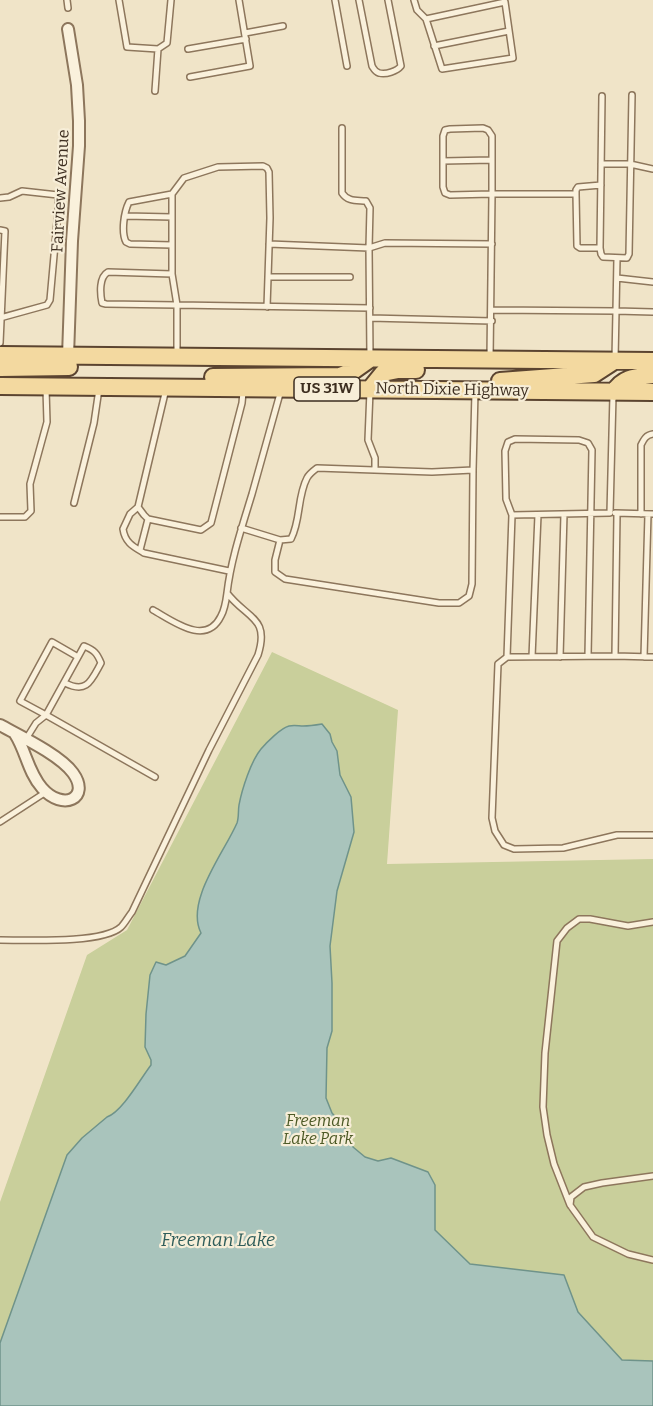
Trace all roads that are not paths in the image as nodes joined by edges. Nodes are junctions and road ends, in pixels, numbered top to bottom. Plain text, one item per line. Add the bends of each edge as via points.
1 (67, 0) edge
2 (119, 0) edge
3 (171, 0) edge
4 (239, 0) edge
5 (334, 0) edge
6 (359, 0) edge
7 (388, 0) edge
8 (414, 0) edge
9 (68, 8) dead end
10 (426, 19) junction
11 (283, 26) dead end
12 (68, 29) dead end
13 (509, 31) junction
14 (245, 36) junction
15 (434, 46) junction
16 (158, 49) junction
17 (188, 49) dead end
18 (347, 66) dead end
19 (190, 77) dead end
20 (155, 91) dead end
21 (632, 95) dead end
22 (602, 96) dead end
23 (342, 128) dead end
24 (492, 160) junction
25 (443, 161) junction
26 (602, 164) junction
27 (630, 164) junction
28 (653, 169) edge
29 (601, 185) junction
30 (172, 194) junction
31 (492, 194) junction
32 (576, 194) junction
33 (0, 198) edge
34 (124, 216) junction
35 (172, 217) junction
36 (0, 231) edge
37 (269, 244) junction
38 (492, 244) junction
39 (172, 245) junction
40 (369, 248) junction
41 (600, 248) junction
42 (617, 258) junction
43 (172, 274) junction
44 (268, 277) junction
45 (350, 277) dead end
46 (617, 278) junction
47 (653, 282) edge
48 (177, 305) junction
49 (267, 307) junction
50 (370, 308) junction
51 (492, 310) junction
52 (616, 311) junction
53 (653, 312) edge
54 (1, 318) edge
55 (370, 318) junction
56 (492, 321) junction
57 (0, 343) edge
58 (0, 355) edge
59 (68, 356) junction
60 (177, 357) junction
61 (227, 358) junction
62 (370, 359) junction
63 (490, 360) junction
64 (528, 360) junction
65 (615, 360) junction
66 (653, 361) edge
67 (0, 368) edge
68 (653, 375) edge
69 (0, 386) edge
70 (46, 387) junction
71 (99, 387) junction
72 (174, 387) junction
73 (244, 388) junction
74 (281, 389) junction
75 (376, 390) junction
76 (475, 391) junction
77 (614, 392) junction
78 (653, 392) edge
79 (653, 434) edge
80 (375, 470) junction
81 (474, 470) junction
82 (74, 503) dead end
83 (138, 507) junction
84 (610, 513) junction
85 (617, 513) junction
86 (564, 514) junction
87 (591, 514) junction
88 (647, 514) edge
89 (512, 515) junction
90 (538, 515) junction
91 (0, 517) edge
92 (148, 519) junction
93 (241, 528) junction
94 (280, 540) junction
95 (140, 550) junction
96 (230, 571) junction
97 (227, 593) junction
98 (153, 610) dead end
99 (588, 656) junction
100 (615, 656) junction
101 (78, 657) junction
102 (507, 657) junction
103 (532, 657) junction
104 (560, 657) junction
105 (644, 657) junction
106 (653, 657) edge
107 (64, 682) junction
108 (46, 715) junction
109 (0, 725) edge
110 (20, 737) junction
111 (155, 777) dead end
112 (46, 792) junction
113 (0, 822) edge
114 (653, 835) edge
115 (653, 922) edge
116 (0, 940) edge
117 (653, 1176) edge
118 (570, 1205) junction
119 (653, 1260) edge

1 - 9 lane
2 - 16 lane via 127,47
3 - 16 lane via 167,43
4 - 14 lane
5 - 18 lane
6 - 7 lane via 372,66 379,73 396,71 401,66
8 - 10 lane
10 - 13 lane via 505,2
10 - 15 lane
11 - 14 lane
12 - 59 street, Fairview Avenue via 80,121
13 - 15 lane
13 - 15 lane via 513,58 442,69
14 - 17 lane
14 - 19 lane via 250,66
16 - 20 lane
21 - 27 lane
22 - 26 lane
23 - 40 lane via 342,194 351,200 366,201 370,208
24 - 25 lane
24 - 25 lane via 492,136 483,128 445,130
24 - 31 lane
25 - 31 lane via 445,193
26 - 27 lane
26 - 29 lane
27 - 28 lane
27 - 42 lane via 629,254 627,258
29 - 32 lane via 578,187
29 - 41 lane
30 - 34 lane via 129,202
30 - 35 lane
30 - 37 lane via 184,178 218,167 267,168
31 - 32 lane
31 - 38 lane
32 - 41 lane via 577,246
33 - 54 lane via 22,192 58,195 50,300 46,305
34 - 35 lane
34 - 39 lane via 126,243
35 - 39 lane
36 - 54 lane via 5,231
37 - 40 lane
37 - 44 lane
38 - 40 lane via 385,243
38 - 51 lane
39 - 43 lane
40 - 50 lane
41 - 42 lane via 603,257
42 - 46 lane
43 - 48 lane
43 - 48 lane via 108,272 102,278 101,300 106,304
44 - 45 lane
44 - 49 lane
46 - 47 lane
46 - 52 lane
48 - 49 lane
48 - 60 lane
49 - 50 lane
50 - 55 lane
51 - 52 lane
51 - 56 lane
52 - 53 lane
52 - 65 lane
54 - 57 lane
55 - 56 lane
55 - 62 lane
56 - 63 lane
58 - 59 main road, North Dixie Highway / US 31W
59 - 60 main road, North Dixie Highway / US 31W
60 - 61 main road, North Dixie Highway / US 31W
61 - 62 main road, North Dixie Highway / US 31W
61 - 67 main road via 216,364
62 - 63 main road, North Dixie Highway / US 31W
62 - 72 main road via 340,376 198,377
63 - 64 main road, North Dixie Highway / US 31W
64 - 65 main road, North Dixie Highway / US 31W
64 - 75 main road via 512,369 398,370 383,373
65 - 66 main road, North Dixie Highway / US 31W
65 - 75 main road via 594,374 497,381 396,380
68 - 77 main road via 634,377 619,384
69 - 70 main road, North Dixie Highway / US 31W
70 - 71 main road, North Dixie Highway / US 31W
70 - 91 lane via 46,422 30,484 30,511 25,517
71 - 72 main road, North Dixie Highway / US 31W
71 - 82 lane
72 - 73 main road, North Dixie Highway / US 31W
72 - 83 lane
73 - 74 main road, North Dixie Highway / US 31W
73 - 92 lane via 210,524 195,530
74 - 75 main road, North Dixie Highway / US 31W
74 - 93 lane
75 - 76 main road, North Dixie Highway / US 31W
75 - 80 lane via 368,440
76 - 77 main road, North Dixie Highway / US 31W
76 - 81 lane
77 - 78 main road, North Dixie Highway / US 31W
77 - 84 lane
79 - 88 lane via 641,446
80 - 81 lane
80 - 94 lane via 317,468 308,475 303,489 296,530 291,539
81 - 94 lane via 472,584 469,596 459,603 285,579 275,572
83 - 92 lane
83 - 95 lane via 123,529 126,541
84 - 85 lane
84 - 87 lane
85 - 88 lane
85 - 100 lane
86 - 87 lane
86 - 90 lane
86 - 104 lane
87 - 89 lane via 592,450 588,442 514,439 505,451 506,499
87 - 99 lane
88 - 105 lane
89 - 90 lane
89 - 102 lane
90 - 103 lane
92 - 95 lane
93 - 94 lane
93 - 96 lane
95 - 96 lane
96 - 97 lane
97 - 98 lane via 215,626 203,632 188,629
97 - 116 lane via 257,622 262,643 132,912 120,929 102,935
99 - 100 lane
99 - 104 lane
100 - 105 lane
101 - 107 lane
101 - 107 lane via 84,646 98,654 101,663 90,684 81,687
101 - 108 lane via 52,642 20,701
102 - 103 lane
102 - 114 lane via 498,664 492,819 504,845 514,849 563,848 617,834
103 - 104 lane
105 - 106 lane
107 - 108 lane
108 - 110 lane
108 - 111 lane
109 - 110 street
110 - 112 street via 33,774
110 - 112 street via 58,758 77,781 77,793 68,801
112 - 113 lane
115 - 118 lane via 628,926 579,919 557,941 543,1107 554,1164
117 - 118 lane via 584,1187 571,1197
118 - 119 lane via 592,1237 627,1254

